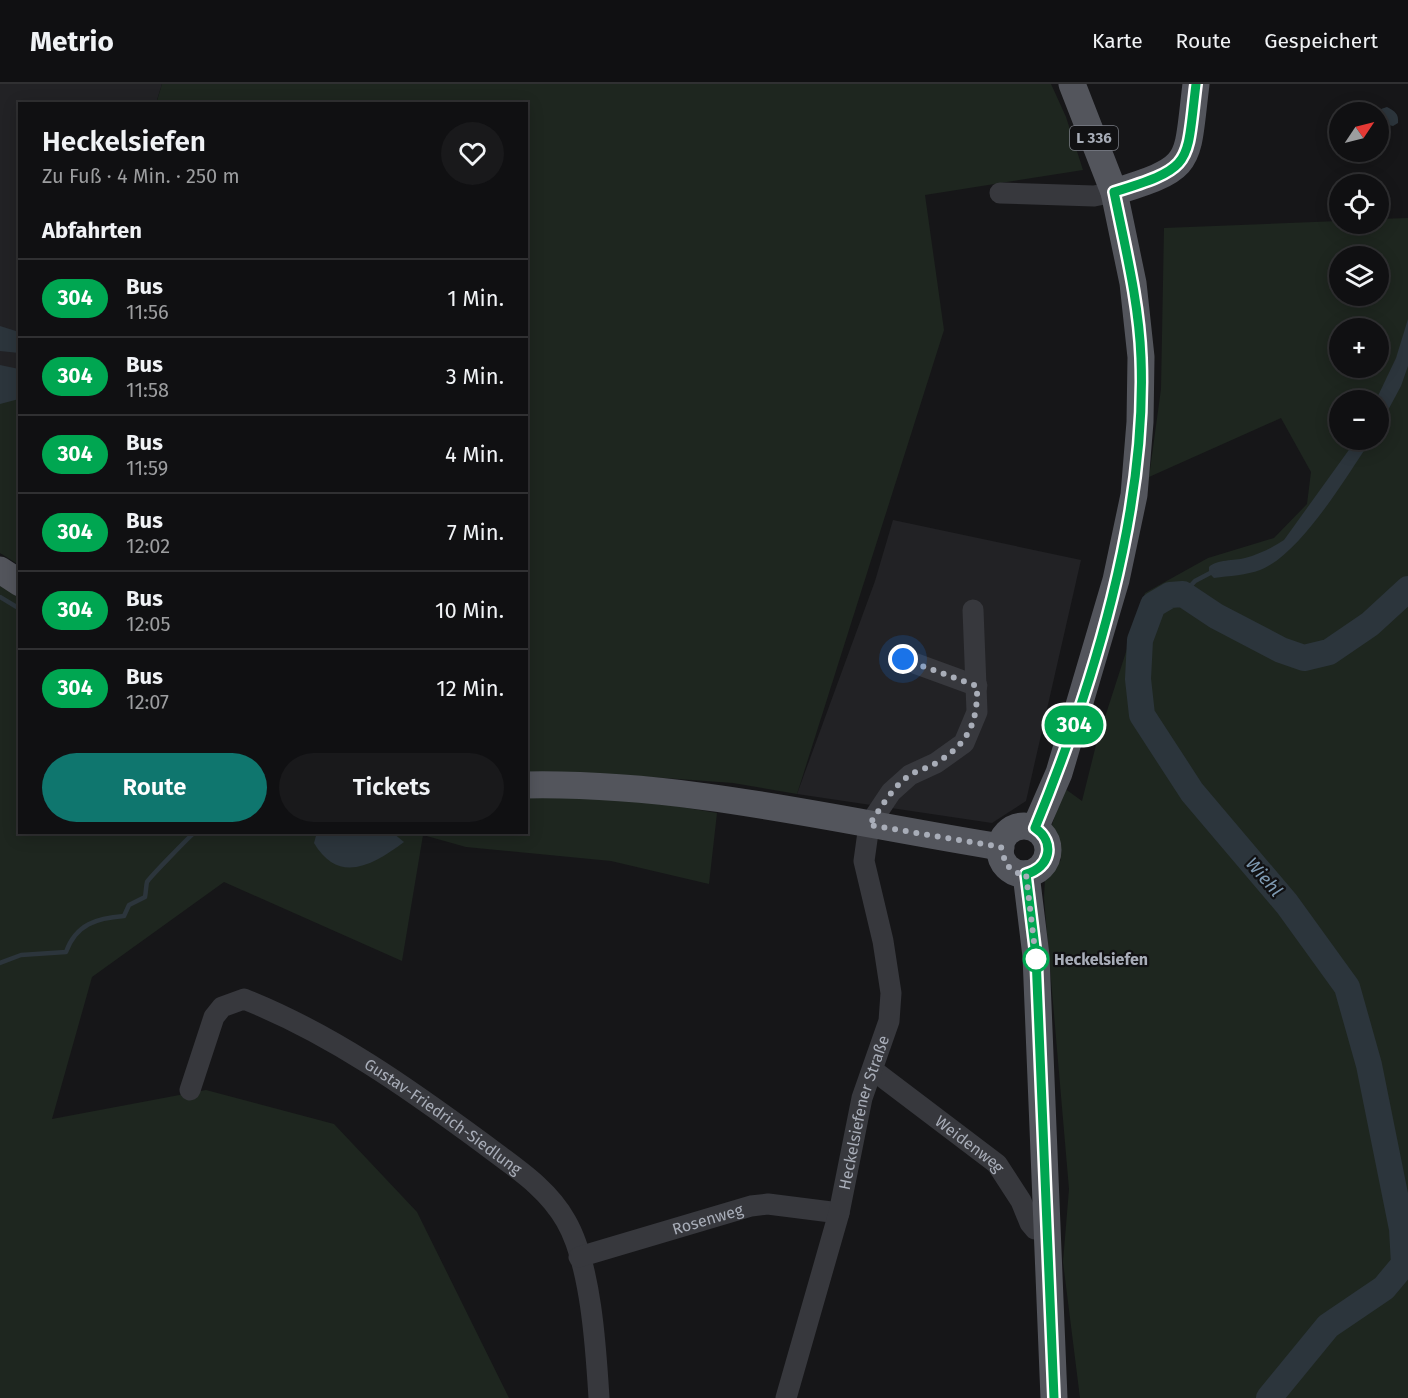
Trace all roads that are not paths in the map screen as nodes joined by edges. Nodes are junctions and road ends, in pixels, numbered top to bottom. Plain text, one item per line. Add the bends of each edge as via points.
1 (1072, 84) edge
2 (1196, 84) edge
3 (1114, 192) junction
4 (1000, 193) dead end
5 (0, 570) edge
6 (18, 583) edge
7 (973, 610) dead end
8 (903, 659) dead end
9 (977, 686) junction
10 (528, 785) edge
11 (869, 825) junction
12 (1035, 828) junction
13 (1001, 847) junction
14 (1026, 874) junction
15 (873, 1070) junction
16 (190, 1090) dead end
17 (839, 1213) junction
18 (1047, 1229) junction
19 (579, 1257) junction
20 (599, 1398) edge
21 (786, 1398) edge
22 (1054, 1398) edge

1 - 3 main road, L 336
2 - 3 main road via 1189,144 1179,166 1165,176
3 - 4 street via 1094,196
3 - 12 main road, L 336 via 1133,283 1141,357 1134,495 1116,580 1085,686 1059,773
5 - 6 main road
7 - 9 street
8 - 9 street
9 - 11 street via 977,712 964,743 910,775 891,792
10 - 11 main road via 663,790
11 - 13 main road
11 - 15 street, Heckelsiefener Straße via 864,861 891,993 889,1021
12 - 13 main road via 1012,830
12 - 14 main road via 1046,839 1048,854 1041,868
13 - 14 main road via 1006,865
14 - 18 main road via 1036,956
15 - 17 street, Heckelsiefener Straße via 862,1098
15 - 18 street, Weidenweg via 997,1164 1030,1223 1035,1229
16 - 19 street, Gustav-Friedrich-Siedlung via 214,1017 222,1007 244,999 290,1018 342,1046 542,1188 567,1221
17 - 19 street, Rosenweg via 768,1204 751,1206
17 - 21 street, Heckelsiefener Straße
18 - 22 main road
19 - 20 street, Gustav-Friedrich-Siedlung via 595,1333

